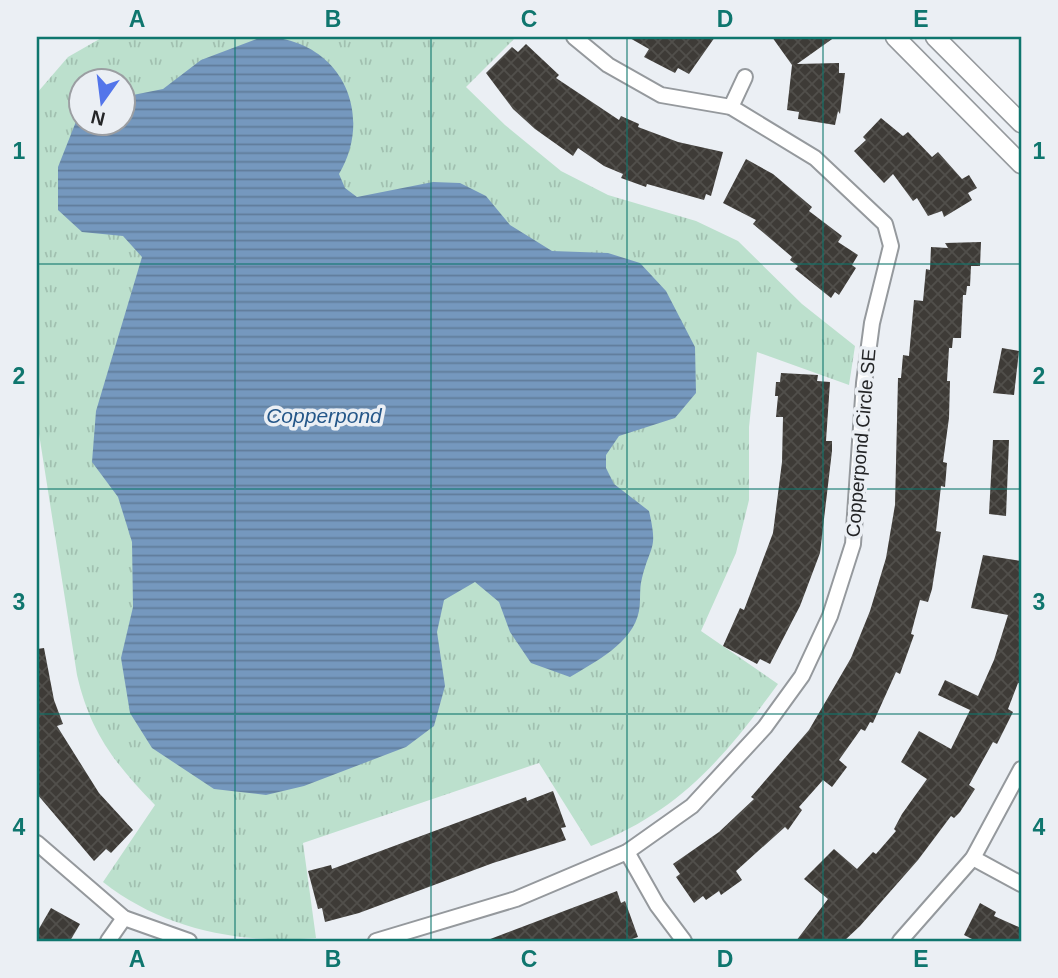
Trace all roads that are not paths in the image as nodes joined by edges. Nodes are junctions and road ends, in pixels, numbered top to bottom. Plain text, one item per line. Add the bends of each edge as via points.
1 (574, 37) edge
2 (895, 37) edge
3 (935, 37) edge
4 (744, 77) dead end
5 (732, 107) junction
6 (1021, 123) edge
7 (1021, 164) edge
8 (1021, 769) edge
9 (37, 843) edge
10 (627, 852) junction
11 (973, 858) junction
12 (1021, 884) edge
13 (124, 918) junction
14 (108, 941) edge
15 (189, 941) edge
16 (376, 941) edge
17 (684, 941) edge
18 (900, 941) edge

1 - 5 street, Copperpond Circle SE via 608,65 661,95
2 - 7 street
3 - 6 street
4 - 5 street
5 - 10 street, Copperpond Circle SE via 815,158 885,224 891,246 872,323 864,383 853,544 830,617 807,664 765,727 692,806
8 - 11 street
9 - 13 street
10 - 16 street, Copperpond Circle SE via 516,899
10 - 17 street
11 - 12 street
11 - 18 street
13 - 14 street
13 - 15 street

